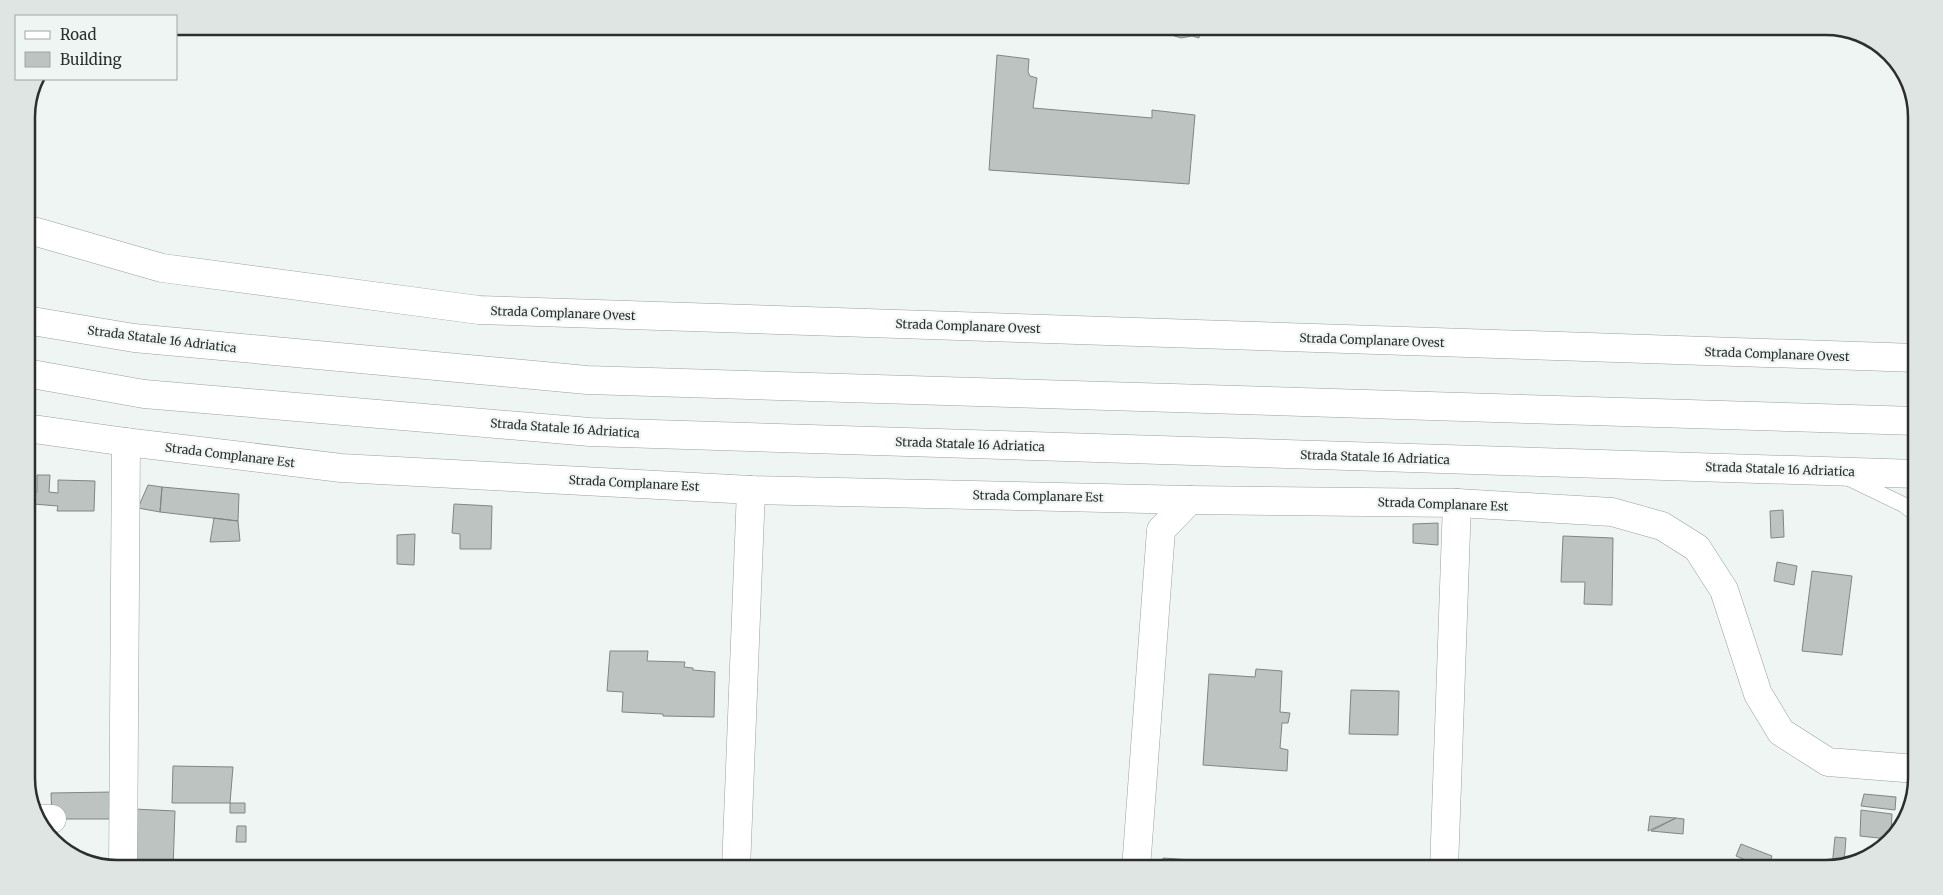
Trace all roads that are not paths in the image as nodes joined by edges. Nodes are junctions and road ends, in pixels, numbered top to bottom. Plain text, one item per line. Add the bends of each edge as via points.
1 (35, 232) edge
2 (35, 322) edge
3 (1908, 358) edge
4 (35, 375) edge
5 (1908, 421) edge
6 (35, 429) edge
7 (126, 442) junction
8 (1833, 471) junction
9 (1908, 474) edge
10 (751, 490) junction
11 (1190, 500) junction
12 (1457, 502) junction
13 (1908, 508) edge
14 (1908, 768) edge
15 (123, 860) edge
16 (736, 860) edge
17 (1137, 860) edge
18 (1444, 860) edge

1 - 3 main road, Strada Complanare Ovest via 162,268 479,310
2 - 5 main road, Strada Statale 16 Adriatica via 134,338 587,380
4 - 8 main road, Strada Statale 16 Adriatica via 144,394 590,432
6 - 7 main road, Strada Complanare Est
7 - 10 main road, Strada Complanare Est via 341,468
7 - 15 main road
8 - 9 main road, Strada Statale 16 Adriatica
8 - 13 lane
10 - 11 main road, Strada Complanare Est
10 - 16 main road
11 - 12 main road, Strada Complanare Est
11 - 17 main road via 1161,530
12 - 14 main road, Strada Complanare Est via 1612,512 1662,526 1697,548 1724,590 1758,694 1782,732 1828,762
12 - 18 main road

